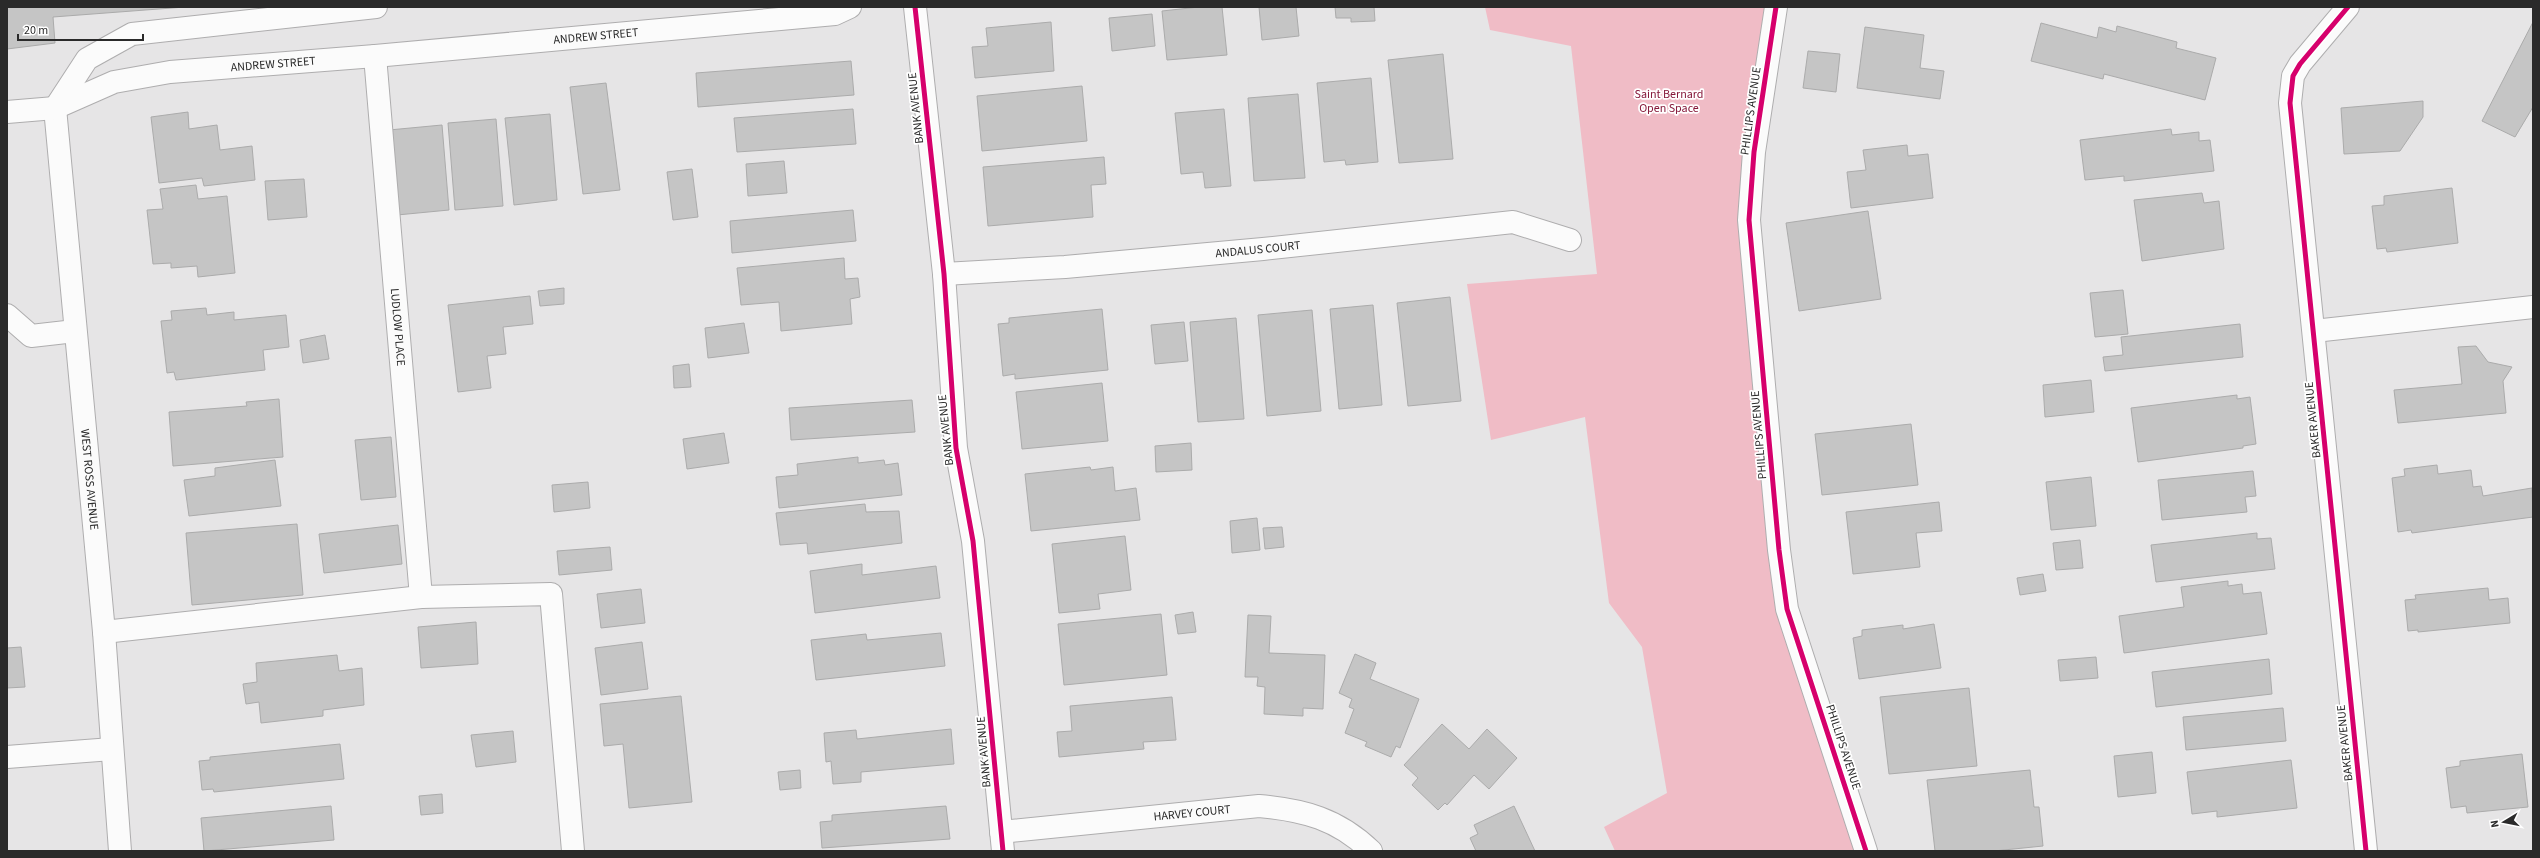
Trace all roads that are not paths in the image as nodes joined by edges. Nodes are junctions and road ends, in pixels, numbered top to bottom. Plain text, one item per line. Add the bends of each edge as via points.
1 (376, 7) edge
2 (850, 7) edge
3 (915, 7) edge
4 (1776, 7) edge
5 (2348, 7) edge
6 (375, 56) junction
7 (55, 108) junction
8 (7, 112) edge
9 (1570, 240) dead end
10 (944, 274) junction
11 (2533, 307) edge
12 (7, 315) edge
13 (75, 331) junction
14 (2314, 331) junction
15 (421, 597) junction
16 (104, 632) junction
17 (112, 749) junction
18 (7, 757) edge
19 (1002, 841) edge
20 (120, 851) edge
21 (573, 851) edge
22 (1371, 851) edge
23 (1866, 851) edge
24 (2366, 851) edge

1 - 7 street via 132,34 87,59
2 - 6 street, ANDREW STREET via 835,14
3 - 10 street, BANK AVENUE
4 - 23 street, PHILLIPS AVENUE via 1754,152 1749,220 1779,550 1787,609
5 - 14 street, BAKER AVENUE via 2300,64 2293,76 2290,103
6 - 7 street, ANDREW STREET via 170,72 114,82
6 - 15 street, LUDLOW PLACE
7 - 8 street, ANDREW STREET
7 - 13 street, WEST ROSS AVENUE
9 - 10 street, ANDALUS COURT via 1512,222 1263,249 1066,267
10 - 19 street, BANK AVENUE via 956,448 973,541
11 - 14 street
12 - 13 street via 31,336
13 - 16 street, WEST ROSS AVENUE
14 - 24 street, BAKER AVENUE
15 - 16 street
15 - 21 street via 551,594
16 - 17 street, WEST ROSS AVENUE
17 - 18 street
17 - 20 street, WEST ROSS AVENUE
19 - 22 street, HARVEY COURT via 1259,806 1294,809 1327,820 1357,837

